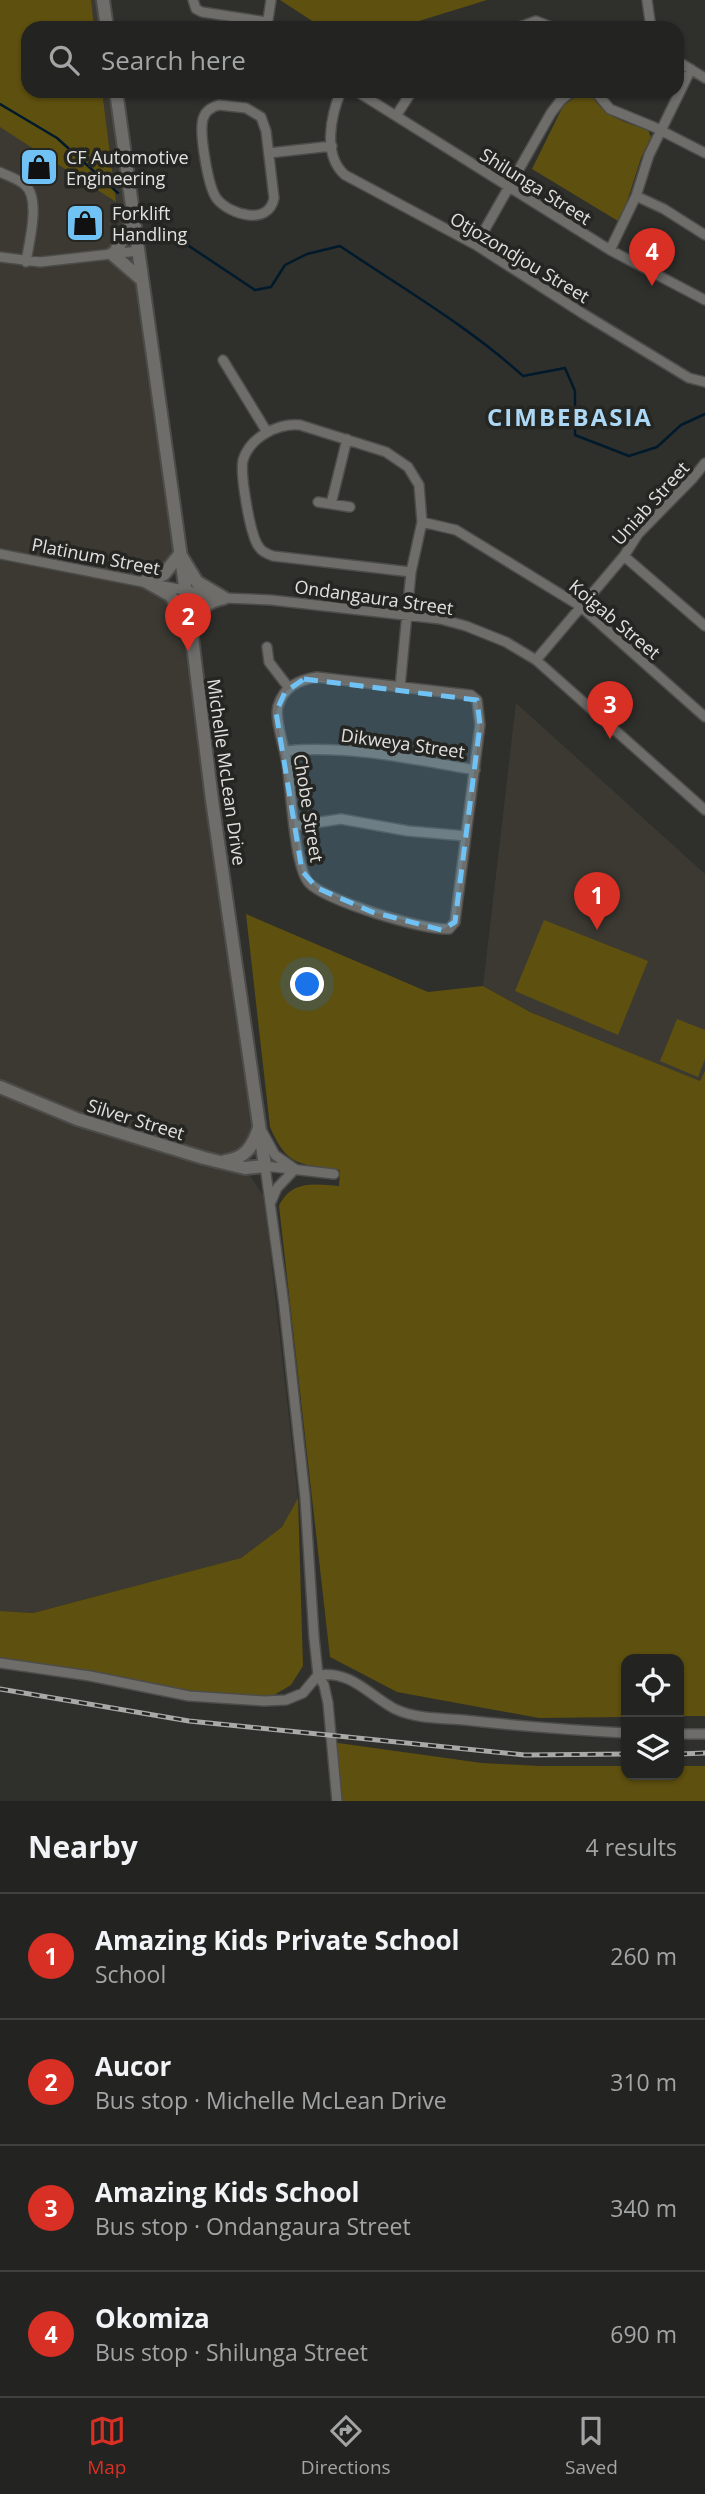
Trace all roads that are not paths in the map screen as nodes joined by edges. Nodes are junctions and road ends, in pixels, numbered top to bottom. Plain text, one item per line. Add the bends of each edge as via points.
1 (103, 0) edge
2 (193, 0) edge
3 (271, 0) edge
4 (647, 0) edge
5 (106, 21) edge
6 (247, 21) edge
7 (268, 21) edge
8 (650, 21) edge
9 (684, 65) edge
10 (691, 69) junction
11 (705, 78) edge
12 (684, 83) edge
13 (117, 98) edge
14 (338, 98) edge
15 (367, 98) edge
16 (408, 98) edge
17 (563, 98) edge
18 (601, 98) edge
19 (677, 98) edge
20 (396, 117) junction
21 (660, 132) junction
22 (331, 146) junction
23 (269, 153) junction
24 (705, 153) edge
25 (0, 172) edge
26 (510, 188) junction
27 (636, 196) junction
28 (133, 219) junction
29 (705, 235) edge
30 (476, 245) junction
31 (610, 250) junction
32 (138, 251) junction
33 (113, 254) junction
34 (0, 257) edge
35 (26, 262) junction
36 (141, 279) junction
37 (705, 300) edge
38 (223, 360) dead end
39 (705, 382) edge
40 (267, 432) junction
41 (347, 439) junction
42 (705, 463) edge
43 (318, 502) dead end
44 (331, 504) junction
45 (350, 507) dead end
46 (422, 522) junction
47 (0, 554) edge
48 (180, 554) junction
49 (624, 555) junction
50 (411, 572) junction
51 (145, 581) junction
52 (185, 590) junction
53 (224, 598) junction
54 (580, 606) junction
55 (406, 615) junction
56 (705, 626) edge
57 (191, 629) junction
58 (267, 647) dead end
59 (536, 660) junction
60 (400, 687) junction
61 (289, 688) junction
62 (705, 718) edge
63 (285, 751) junction
64 (475, 770) junction
65 (705, 810) edge
66 (294, 826) junction
67 (466, 836) junction
68 (0, 1087) edge
69 (259, 1125) junction
70 (221, 1161) junction
71 (265, 1166) junction
72 (295, 1169) junction
73 (334, 1174) dead end
74 (270, 1206) junction
75 (0, 1663) edge
76 (318, 1675) junction
77 (621, 1733) edge
78 (684, 1734) edge
79 (705, 1734) edge
80 (337, 1801) edge

1 - 5 street
2 - 6 street via 202,12
3 - 7 street
4 - 8 street
9 - 10 street
10 - 11 street
10 - 12 street
13 - 28 street, Michelle McLean Drive
14 - 22 street via 332,114
15 - 20 street, Shilunga Street
16 - 20 street
17 - 26 street
18 - 21 street via 610,109
19 - 21 street
20 - 26 street, Shilunga Street
21 - 24 street
21 - 27 street via 645,162
22 - 23 street
22 - 30 street, Otjozondjou Street via 345,175
23 - 23 street via 274,198 269,211 253,215 226,207 215,197 209,180 205,114 219,105 253,110 263,120
25 - 35 street via 20,181 32,195
26 - 30 street
26 - 31 street, Shilunga Street
27 - 29 street
27 - 31 street
28 - 32 street, Michelle McLean Drive
28 - 33 street
30 - 39 street, Otjozondjou Street via 677,371
31 - 37 street, Shilunga Street
32 - 33 street
32 - 36 street, Michelle McLean Drive
33 - 35 street
33 - 36 street
34 - 35 street
36 - 48 street, Michelle McLean Drive
38 - 40 street
40 - 41 street via 290,424
40 - 50 street via 248,450 243,464 259,548 272,556
41 - 44 street
41 - 46 street via 386,452 408,467 419,485
42 - 49 street, Uniab Street via 650,520
43 - 44 street
44 - 45 street
46 - 50 street
46 - 54 street, Koigab Street via 456,530
47 - 51 street, Platinum Street
48 - 51 street via 164,574
48 - 52 street, Michelle McLean Drive
48 - 53 street via 197,582
49 - 54 street, Uniab Street
49 - 56 street
50 - 55 street
51 - 52 street, Platinum Street
51 - 57 street via 170,595
52 - 53 street, Ondangaura Street
52 - 57 street, Michelle McLean Drive
53 - 55 street, Ondangaura Street
53 - 57 street via 200,610
54 - 59 street, Uniab Street
54 - 62 street, Koigab Street
55 - 59 street, Ondangaura Street via 466,626
55 - 60 street
57 - 69 street, Michelle McLean Drive
58 - 61 street via 269,662
59 - 65 street, Ondangaura Street
60 - 61 street, Chobe Street via 317,677
60 - 64 street, Chobe Street via 471,695 477,700 480,725
61 - 63 street, Chobe Street via 276,712
63 - 64 street, Dikweya Street via 326,748
63 - 66 street, Chobe Street
64 - 67 street, Chobe Street
66 - 67 street via 341,819
66 - 67 street, Chobe Street via 308,882 372,912 442,930 455,922
68 - 70 street, Silver Street via 77,1119
69 - 70 street via 255,1141 243,1156
69 - 71 street, Michelle McLean Drive
69 - 72 street via 275,1155
70 - 71 street, Silver Street via 245,1168
71 - 72 street
71 - 74 street
72 - 73 street
72 - 74 street via 277,1188
74 - 76 street via 302,1470
75 - 76 street via 189,1696 264,1701 303,1693
76 - 77 street via 348,1678 413,1715
76 - 80 street via 328,1703
78 - 79 street

